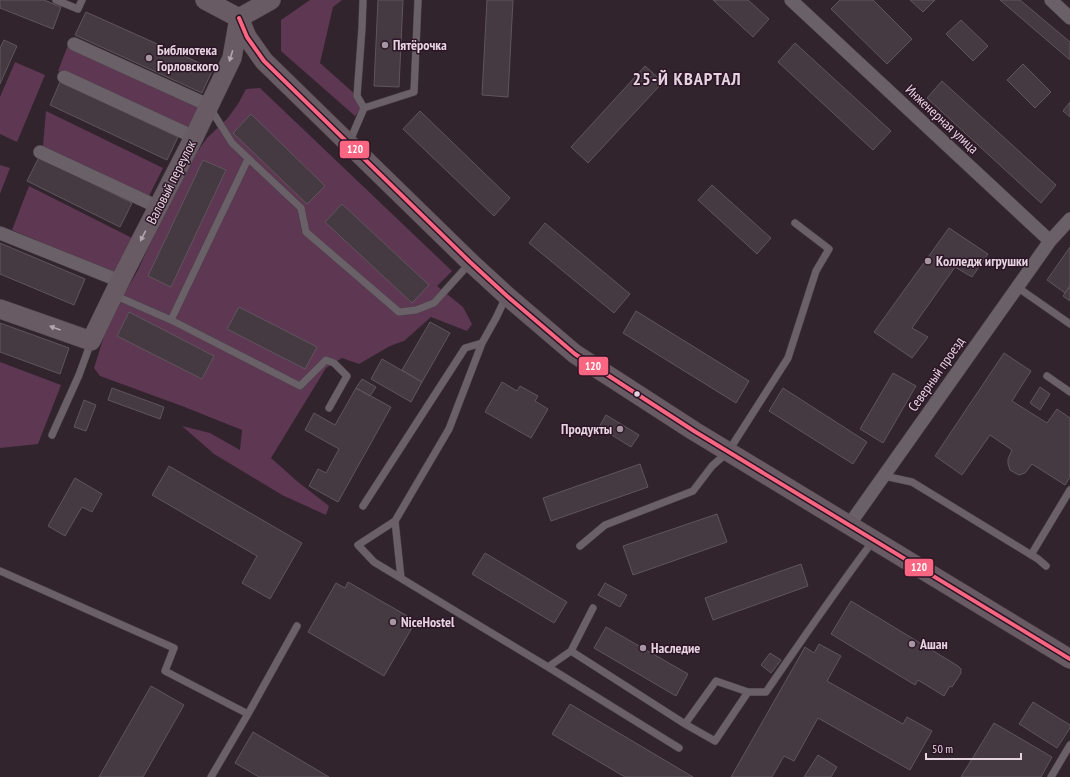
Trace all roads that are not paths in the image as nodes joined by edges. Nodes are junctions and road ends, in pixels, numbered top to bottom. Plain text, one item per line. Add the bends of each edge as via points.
1 (56, 0) edge
2 (82, 0) edge
3 (271, 0) edge
4 (363, 0) edge
5 (418, 0) edge
6 (791, 0) edge
7 (1051, 0) edge
8 (208, 1) edge
9 (239, 18) junction
10 (1070, 18) edge
11 (74, 44) dead end
12 (64, 77) dead end
13 (208, 106) junction
14 (364, 108) junction
15 (194, 138) junction
16 (348, 144) junction
17 (40, 152) dead end
18 (248, 159) junction
19 (158, 207) junction
20 (1070, 219) edge
21 (795, 223) dead end
22 (0, 233) edge
23 (1050, 241) junction
24 (470, 262) junction
25 (1016, 287) junction
26 (117, 288) junction
27 (507, 296) junction
28 (0, 308) edge
29 (171, 320) junction
30 (1070, 324) edge
31 (91, 341) junction
32 (482, 343) junction
33 (1047, 376) dead end
34 (1070, 392) edge
35 (329, 408) dead end
36 (52, 435) dead end
37 (728, 452) junction
38 (884, 476) junction
39 (1070, 490) edge
40 (363, 506) dead end
41 (395, 521) junction
42 (849, 525) junction
43 (873, 540) junction
44 (580, 546) dead end
45 (1031, 555) junction
46 (1046, 566) dead end
47 (0, 571) edge
48 (401, 578) junction
49 (593, 608) dead end
50 (298, 626) dead end
51 (571, 651) junction
52 (1070, 659) edge
53 (548, 666) junction
54 (748, 692) junction
55 (248, 714) junction
56 (685, 724) junction
57 (1070, 745) edge
58 (679, 748) dead end
59 (211, 777) edge
60 (1051, 777) edge

1 - 2 lane via 78,9
3 - 9 main road
4 - 14 lane via 357,96
5 - 14 lane via 414,92
6 - 23 street, Инженерная улица
7 - 10 street
8 - 9 main road
9 -> 13 main road, Валовый переулок via 232,58
9 - 16 main road via 247,37 264,61
11 - 13 street
12 - 15 street
13 - 15 main road, Валовый переулок
13 - 18 lane via 232,144
14 - 16 lane
15 - 19 main road, Валовый переулок
16 - 24 main road
17 - 19 street
18 - 24 lane via 301,208 306,232 399,312 416,310 434,303
18 - 29 lane
19 -> 26 main road, Валовый переулок
20 - 23 street
21 - 37 lane via 829,249 816,271 788,358
22 - 26 street
23 - 25 street, Северный проезд
24 - 27 main road
25 - 30 lane
25 - 38 street, Северный проезд
26 - 29 lane
26 - 31 main road, Валовый переулок
27 - 32 lane
27 - 37 main road via 575,354
31 -> 28 main road
29 - 35 lane via 300,386 326,360 334,363 347,376
31 - 36 lane
32 - 40 lane via 465,348
32 - 41 lane via 449,429
33 - 34 lane
37 - 42 main road
37 - 44 lane via 712,466 693,491 605,525
38 - 42 street, Северный проезд
38 - 45 lane via 912,482
39 - 45 lane
41 - 48 lane
41 - 48 lane via 358,545 374,562
42 - 43 main road
43 - 52 main road
43 - 54 lane via 766,692
45 - 46 lane
47 - 55 lane via 174,648 165,671
48 - 53 lane
49 - 51 lane
50 - 55 lane
51 - 53 lane
51 - 56 lane
53 - 58 lane
54 - 56 lane via 716,681
54 - 56 lane via 715,742
55 - 59 lane
57 - 60 lane

